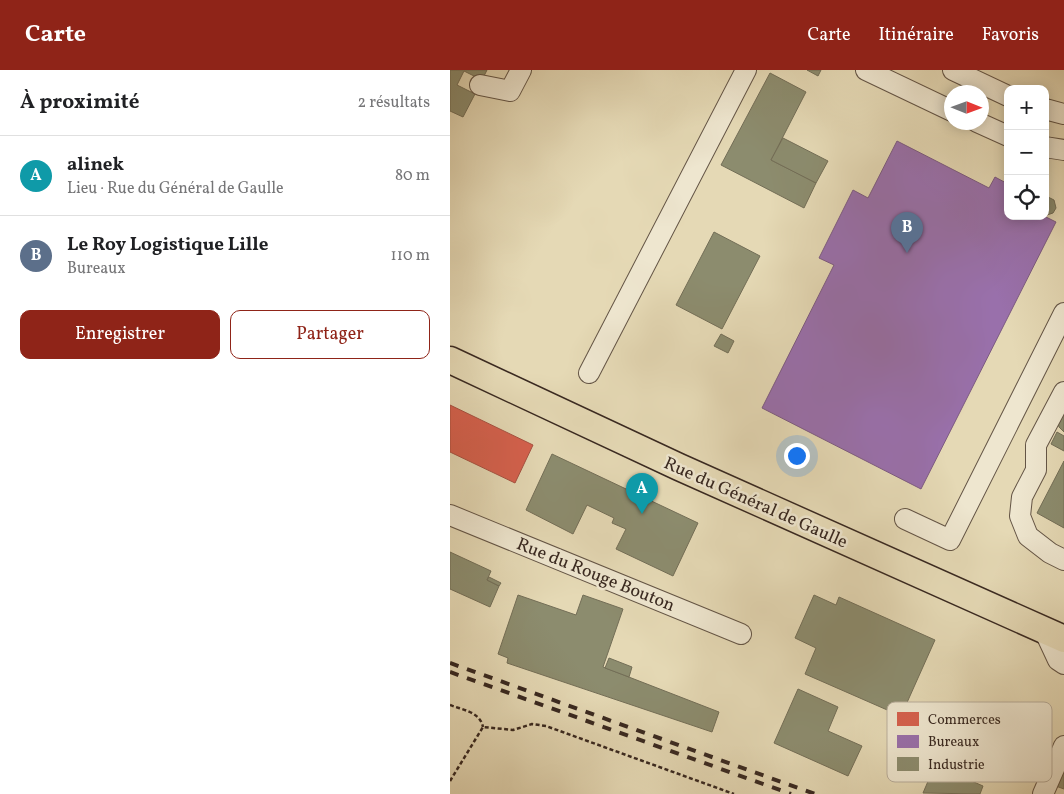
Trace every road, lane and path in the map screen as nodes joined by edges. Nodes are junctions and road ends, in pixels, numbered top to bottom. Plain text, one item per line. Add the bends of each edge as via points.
1 (521, 70) edge
2 (746, 70) edge
3 (866, 70) edge
4 (953, 70) edge
5 (983, 82) edge
6 (480, 85) dead end
7 (1004, 94) edge
8 (944, 107) edge
9 (1049, 110) edge
10 (1064, 114) edge
11 (989, 127) edge
12 (1004, 134) edge
13 (1049, 148) edge
14 (1064, 150) edge
15 (1064, 313) edge
16 (450, 360) edge
17 (589, 373) dead end
18 (1064, 392) edge
19 (450, 515) edge
20 (905, 519) dead end
21 (1064, 560) edge
22 (741, 634) dead end
23 (1054, 634) edge
24 (1064, 664) edge
25 (450, 705) edge
26 (482, 727) junction
27 (1064, 746) edge
28 (1052, 773) edge
29 (450, 781) edge
30 (1048, 782) edge
31 (734, 794) edge
32 (1043, 794) edge

1 - 6 street via 510,91
2 - 17 street
3 - 8 street
4 - 5 street
5 - 7 street
9 - 10 street
11 - 12 street
13 - 14 street
15 - 20 street via 950,540
16 - 23 main road, Rue du Général de Gaulle via 686,470
18 - 21 street via 1036,445 1036,470 1022,497 1020,516 1028,536 1050,554
19 - 22 street, Rue du Rouge Bouton
23 - 24 street via 1058,660
25 - 26 path via 477,715
26 - 29 path
26 - 31 path via 514,730 532,724 546,726
27 - 28 street
30 - 32 street

